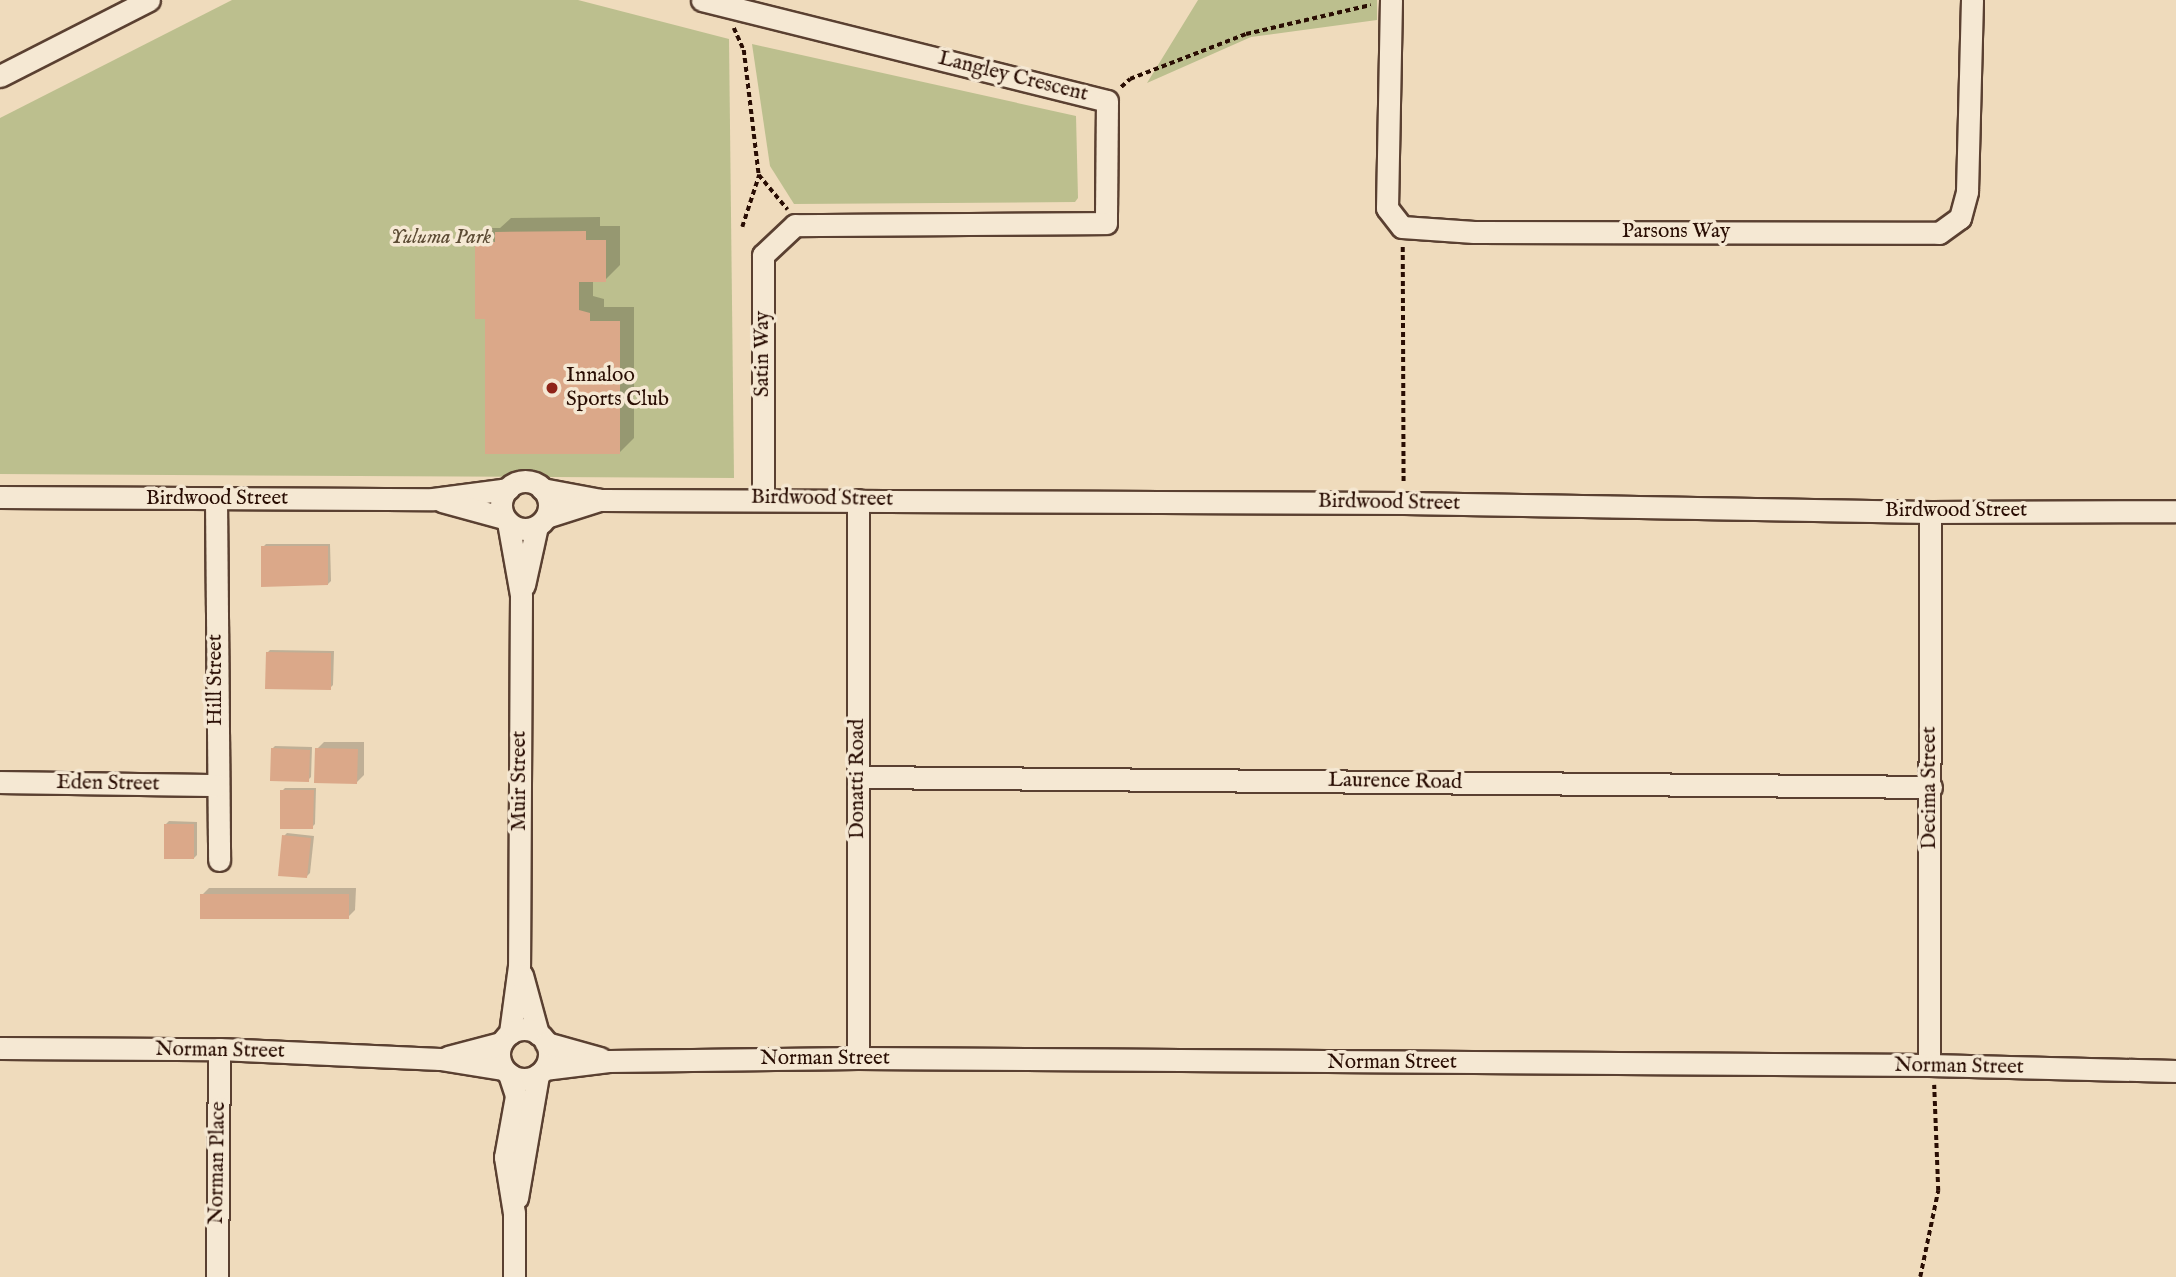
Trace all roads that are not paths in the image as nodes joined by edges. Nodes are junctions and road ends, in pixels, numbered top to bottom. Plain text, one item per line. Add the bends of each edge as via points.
1 (149, 0) edge
2 (702, 0) edge
3 (1972, 0) edge
4 (1384, 2) edge
5 (0, 76) edge
6 (795, 225) joint
7 (508, 489) junction
8 (542, 489) junction
9 (0, 497) edge
10 (763, 498) junction
11 (216, 499) junction
12 (433, 499) junction
13 (601, 499) junction
14 (858, 500) junction
15 (1930, 512) junction
16 (2176, 512) edge
17 (506, 520) junction
18 (542, 522) junction
19 (521, 595) junction
20 (858, 777) junction
21 (0, 782) edge
22 (217, 785) junction
23 (1931, 787) junction
24 (219, 860) dead end
25 (520, 966) junction
26 (506, 1038) junction
27 (542, 1038) junction
28 (0, 1048) edge
29 (219, 1049) junction
30 (858, 1058) junction
31 (440, 1059) junction
32 (609, 1060) junction
33 (1929, 1065) junction
34 (2176, 1071) edge
35 (506, 1072) junction
36 (541, 1072) junction
37 (514, 1213) junction
38 (217, 1277) edge
39 (514, 1277) edge

1 - 5 street
2 - 6 street, Langley Crescent via 1107,101 1106,223
3 - 4 street, Parsons Way via 1967,191 1960,218 1938,233 1402,228 1387,208
6 - 10 street, Satin Way via 763,254
7 - 8 street via 525,482
7 - 12 street, Birdwood Street
7 - 17 street via 501,505
8 - 13 street, Birdwood Street
8 - 18 street via 549,505
9 - 11 street, Birdwood Street
10 - 13 street, Birdwood Street
10 - 14 street, Birdwood Street
11 - 12 street, Birdwood Street
11 - 22 street, Hill Street
12 - 17 street, Birdwood Street
13 - 18 street, Birdwood Street
14 - 15 street, Birdwood Street
14 - 20 street, Donatti Road
15 - 16 street, Birdwood Street
15 - 23 street, Decima Street
17 - 18 street via 525,529
17 - 19 street, Muir Street
18 - 19 street, Muir Street
19 - 25 street, Muir Street
20 - 23 street, Laurence Road
20 - 30 street, Donatti Road
21 - 22 street, Eden Street
22 - 24 street, Hill Street
23 - 33 street, Decima Street
25 - 26 street, Muir Street
25 - 27 street, Muir Street
26 - 27 street via 527,1029
26 - 31 street, Norman Street
26 - 35 street via 499,1056
27 - 32 street, Norman Street
27 - 36 street via 549,1056
28 - 29 street, Norman Street
29 - 31 street, Norman Street
29 - 38 street, Norman Place
30 - 32 street, Norman Street
30 - 33 street, Norman Street
31 - 35 street, Norman Street
32 - 36 street, Norman Street
33 - 34 street, Norman Street
35 - 36 street via 523,1079
35 - 37 street via 516,1096 505,1157
36 - 37 street
37 - 39 street

